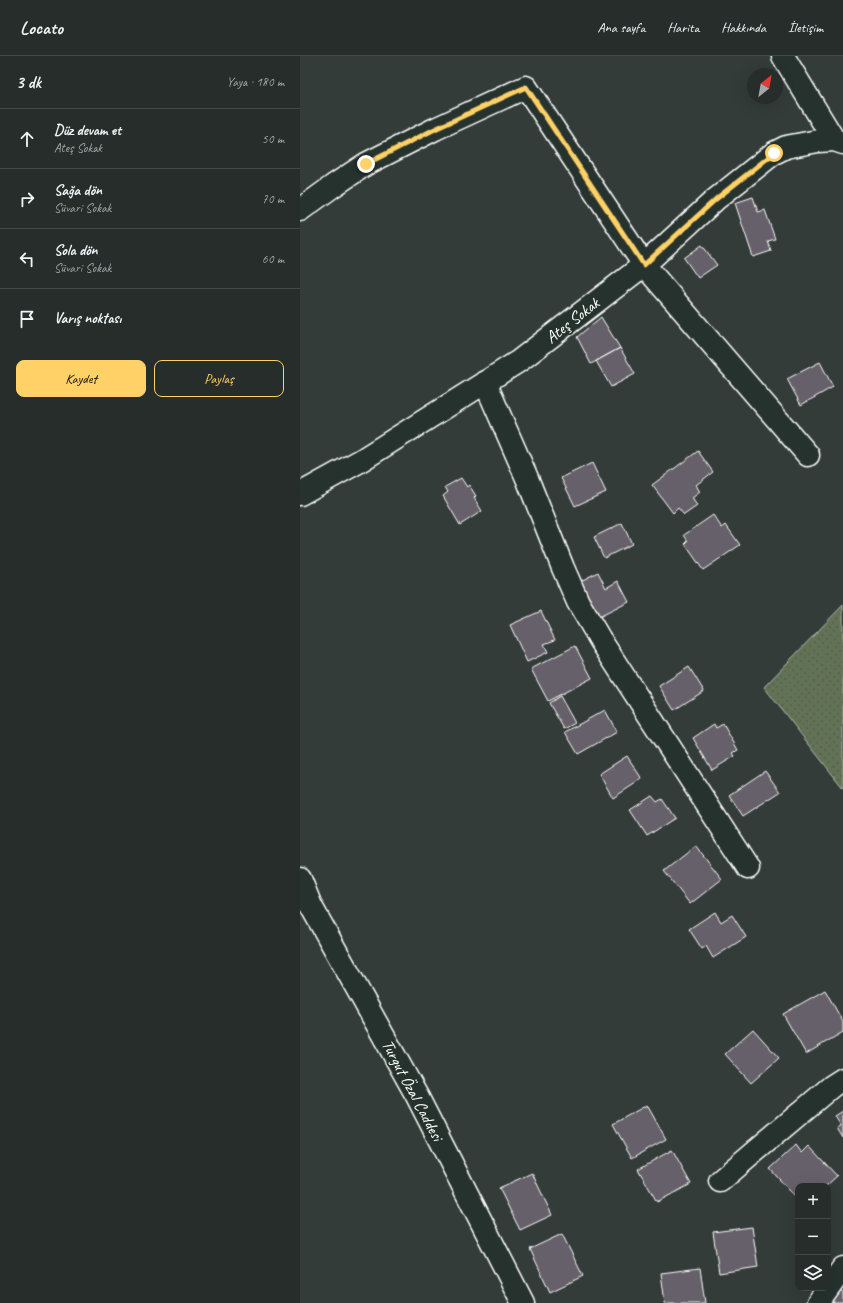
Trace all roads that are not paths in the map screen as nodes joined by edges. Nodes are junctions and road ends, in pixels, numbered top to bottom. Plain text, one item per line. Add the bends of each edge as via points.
1 (783, 56) edge
2 (838, 141) edge
3 (300, 210) edge
4 (644, 265) junction
5 (485, 382) junction
6 (808, 455) dead end
7 (300, 494) edge
8 (748, 868) dead end
9 (300, 879) edge
10 (306, 909) edge
11 (843, 1079) edge
12 (720, 1181) dead end
13 (843, 1268) edge
14 (523, 1303) edge
15 (818, 1303) edge

1 - 2 street
2 - 4 street, Ateş Sokak via 818,141 786,147 774,153 716,199
3 - 4 street via 366,164 526,87
4 - 5 street, Ateş Sokak via 519,361
4 - 6 street
5 - 7 street, Ateş Sokak via 360,461
5 - 8 street via 578,602
9 - 10 street, Turgut Özal Caddesi
10 - 14 street, Turgut Özal Caddesi via 417,1096
11 - 12 street
13 - 15 street

